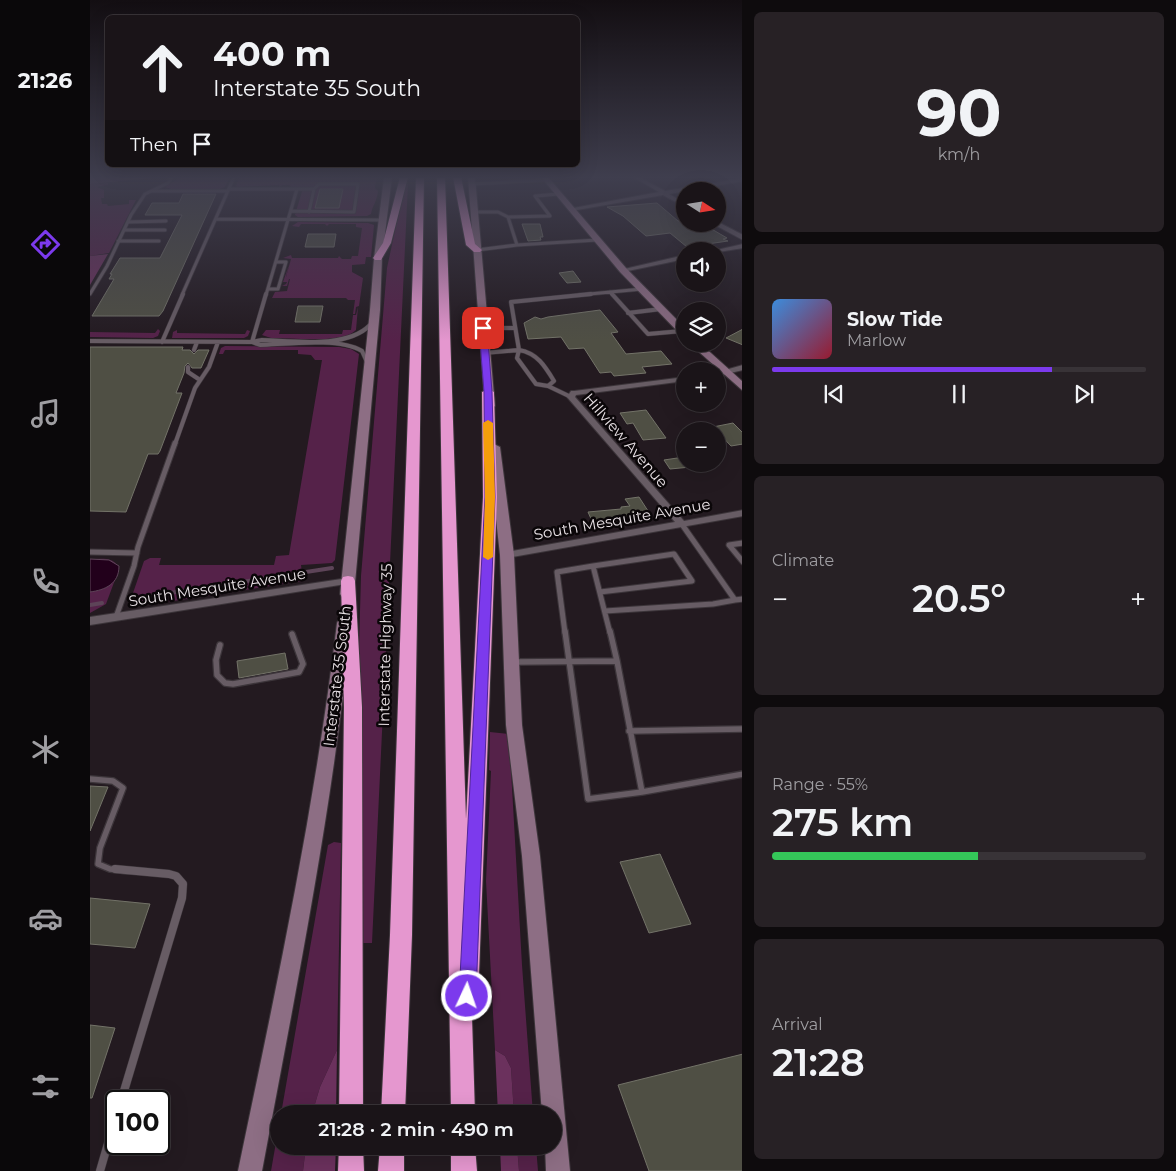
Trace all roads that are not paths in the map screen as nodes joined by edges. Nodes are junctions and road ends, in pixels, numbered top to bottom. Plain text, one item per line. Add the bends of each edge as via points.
1 (123, 232) edge
2 (210, 232) edge
3 (284, 232) edge
4 (381, 232) edge
5 (390, 232) edge
6 (419, 232) edge
7 (442, 232) edge
8 (469, 232) edge
9 (476, 232) edge
10 (513, 232) edge
11 (591, 232) edge
12 (731, 232) edge
13 (742, 238) edge
14 (160, 240) dead end
15 (598, 240) junction
16 (118, 241) junction
17 (517, 245) junction
18 (742, 246) edge
19 (726, 249) edge
20 (477, 250) junction
21 (378, 258) junction
22 (676, 259) edge
23 (276, 262) junction
24 (623, 270) junction
25 (268, 289) junction
26 (642, 289) junction
27 (610, 292) junction
28 (90, 294) edge
29 (661, 309) junction
30 (375, 310) junction
31 (628, 313) junction
32 (676, 325) edge
33 (483, 328) junction
34 (515, 328) junction
35 (676, 333) edge
36 (90, 341) edge
37 (162, 342) junction
38 (197, 342) junction
39 (218, 342) junction
40 (252, 342) junction
41 (519, 348) junction
42 (194, 350) dead end
43 (702, 352) edge
44 (484, 353) junction
45 (711, 362) edge
46 (188, 367) dead end
47 (742, 367) edge
48 (368, 371) junction
49 (726, 372) edge
50 (726, 377) edge
51 (200, 380) junction
52 (676, 380) edge
53 (548, 386) junction
54 (742, 388) edge
55 (488, 392) junction
56 (571, 397) junction
57 (742, 513) edge
58 (681, 524) junction
59 (742, 543) edge
60 (90, 552) edge
61 (137, 553) junction
62 (507, 555) junction
63 (742, 562) edge
64 (593, 566) junction
65 (348, 582) junction
66 (600, 592) junction
67 (742, 599) edge
68 (735, 600) junction
69 (606, 611) junction
70 (116, 617) junction
71 (90, 621) edge
72 (292, 634) dead end
73 (220, 645) dead end
74 (570, 661) junction
75 (617, 661) junction
76 (512, 662) junction
77 (742, 729) edge
78 (630, 731) junction
79 (742, 774) edge
80 (90, 779) edge
81 (642, 792) junction
82 (124, 1090) edge
83 (463, 1103) edge
84 (351, 1105) edge
85 (393, 1105) edge
86 (552, 1105) edge
87 (105, 1154) edge
88 (351, 1155) edge
89 (392, 1155) edge
90 (464, 1155) edge
91 (557, 1155) edge
92 (100, 1171) edge
93 (250, 1171) edge
94 (351, 1171) edge
95 (391, 1171) edge
96 (464, 1171) edge
97 (558, 1171) edge

1 - 16 lane
2 - 37 lane
3 - 23 lane
4 - 21 main road, Interstate 35 South
5 - 21 highway
6 - 85 highway, Interstate Highway 35 via 401,935
7 - 83 highway
8 - 20 highway via 471,245
9 - 20 main road
10 - 17 lane
11 - 15 main road
12 - 13 street
14 - 16 lane
15 - 17 lane
15 - 24 main road
16 - 28 lane
17 - 20 lane
18 - 19 street
20 - 33 main road
21 - 30 main road, Interstate 35 South
22 - 24 street
23 - 25 lane
23 - 25 lane via 286,262 278,289
24 - 26 main road
25 - 40 lane
26 - 27 lane
26 - 29 main road
27 - 31 lane
27 - 34 lane via 511,302
29 - 31 lane
29 - 32 main road
30 - 40 lane via 367,331 352,338
30 - 48 main road, Interstate 35 South
31 - 35 lane via 648,334
33 - 34 lane
33 - 44 main road
34 - 41 lane
36 - 37 lane
37 - 38 lane
38 - 39 lane
38 - 42 lane
39 - 40 lane
39 - 51 lane via 209,367
40 - 48 lane via 260,345 353,348 364,354
41 - 44 lane
41 - 53 lane via 517,358 525,372 536,384
41 - 53 lane via 534,353 546,367 554,381
43 - 45 main road
44 - 55 main road
46 - 51 lane via 190,374
47 - 49 street
48 - 65 main road, Interstate 35 South
50 - 54 main road
51 - 61 lane
52 - 56 street via 574,393
53 - 56 lane
55 - 62 main road
55 - 83 highway via 488,561
56 - 58 street, Hillview Avenue
57 - 58 street, South Mesquite Avenue
58 - 62 street, South Mesquite Avenue
58 - 68 lane
59 - 63 lane via 729,545
60 - 61 lane
61 - 70 lane
62 - 76 main road
64 - 66 lane
64 - 66 lane via 674,554 692,581
64 - 74 lane via 557,572
65 - 70 street, South Mesquite Avenue
65 - 84 highway via 353,707
65 - 93 main road, Interstate 35 South via 340,667 320,799
66 - 69 lane
67 - 68 lane
68 - 69 lane
69 - 75 lane
70 - 71 street, South Mesquite Avenue
72 - 73 lane via 303,664 299,672 237,684 224,683 217,675
74 - 75 lane
74 - 76 lane
74 - 81 lane via 588,798
75 - 78 lane
76 - 86 main road via 514,725 530,856
77 - 78 lane
78 - 81 lane
79 - 81 lane
80 - 82 lane via 115,781 123,788 100,849 98,864 110,869 169,874 183,884 182,898
87 - 92 lane
88 - 94 highway
89 - 95 highway
90 - 96 highway
91 - 97 main road

